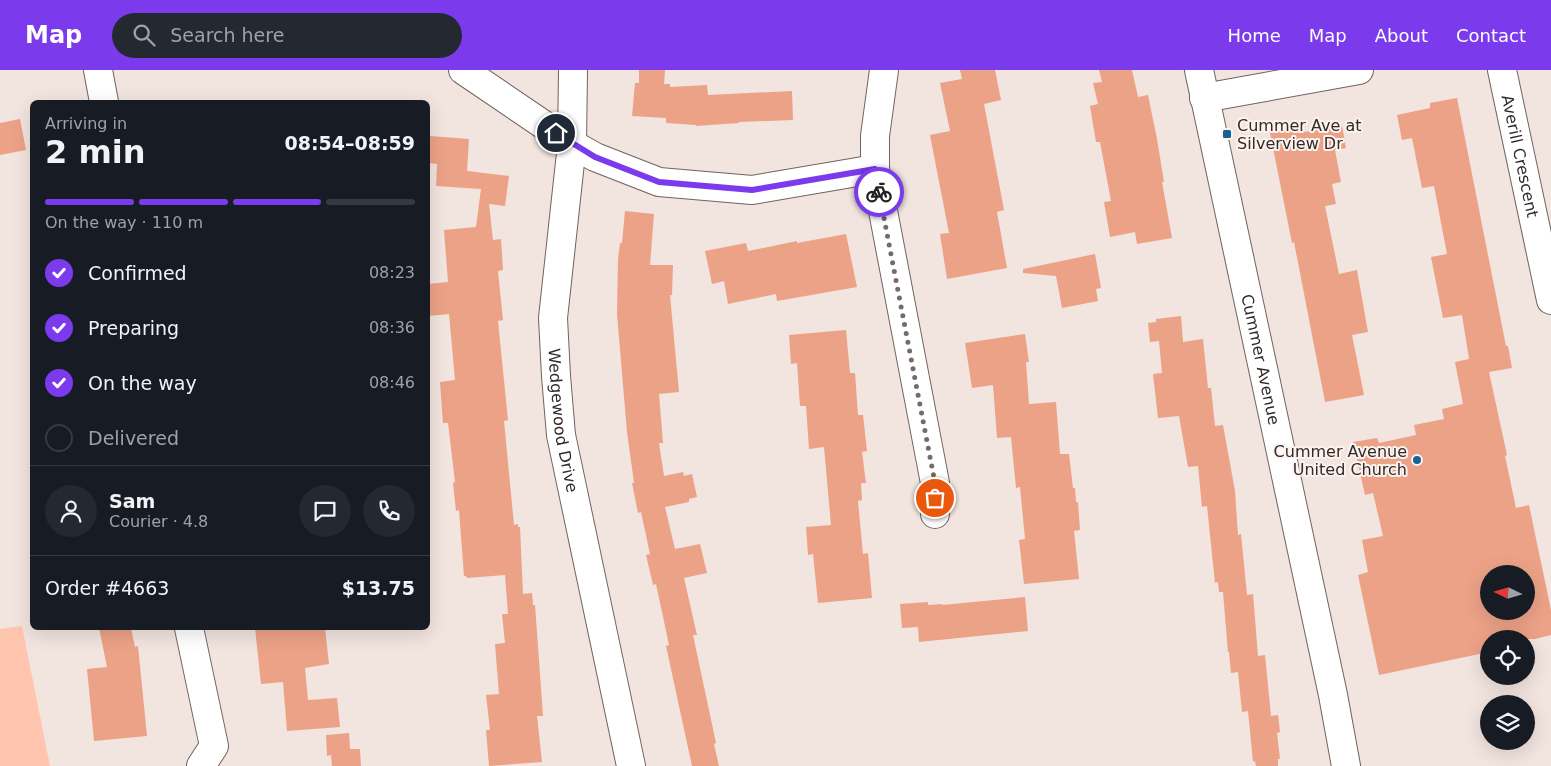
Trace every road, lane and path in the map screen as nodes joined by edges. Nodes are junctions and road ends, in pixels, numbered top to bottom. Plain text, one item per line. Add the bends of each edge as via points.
1 (98, 70) edge
2 (463, 70) edge
3 (574, 70) edge
4 (884, 70) edge
5 (1199, 70) edge
6 (1359, 70) edge
7 (1502, 70) edge
8 (1204, 98) junction
9 (104, 100) edge
10 (572, 144) junction
11 (875, 169) junction
12 (1551, 300) edge
13 (935, 514) dead end
14 (189, 630) edge
15 (201, 766) edge
16 (632, 766) edge
17 (1346, 766) edge

1 - 9 street
2 - 10 street
3 - 10 street, Wedgewood Drive
4 - 11 street via 875,136
5 - 8 street, Cummer Avenue
6 - 8 street
7 - 12 street, Averill Crescent
8 - 17 street, Cummer Avenue
10 - 11 street via 595,157 659,182 743,190
10 - 16 street, Wedgewood Drive via 553,318 561,434
11 - 13 street via 935,483
14 - 15 street via 214,746

